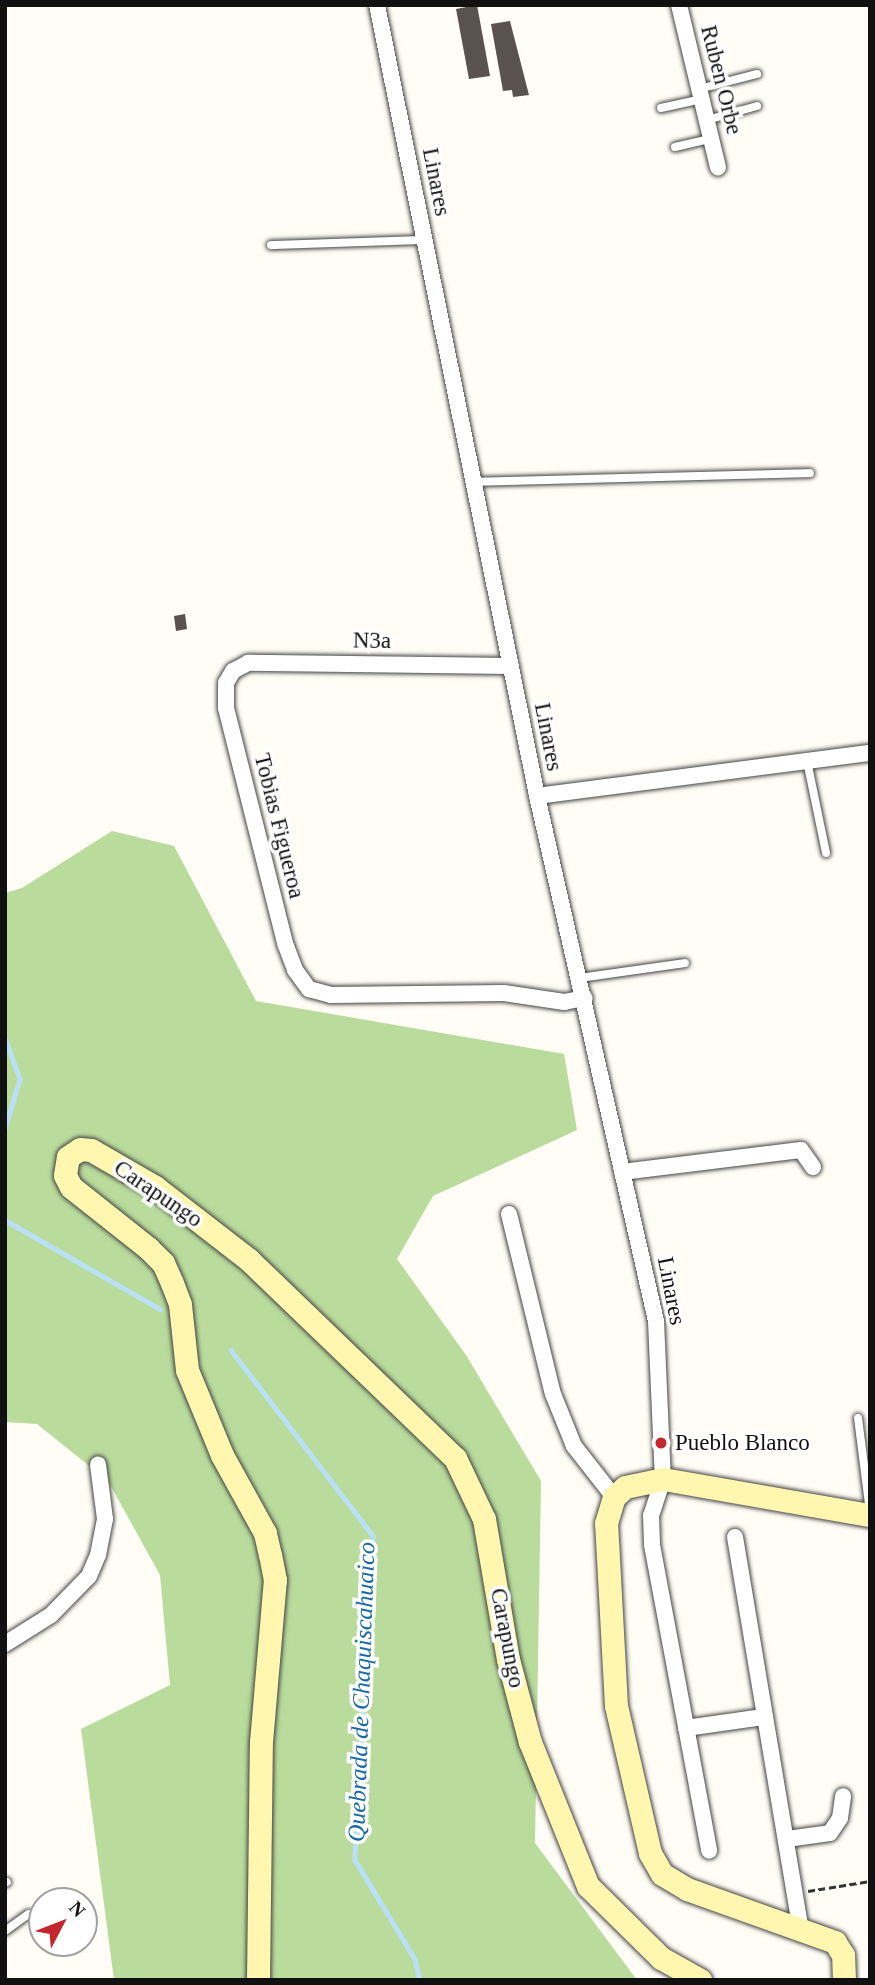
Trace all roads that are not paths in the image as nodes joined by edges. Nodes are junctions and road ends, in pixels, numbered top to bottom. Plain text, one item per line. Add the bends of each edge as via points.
1 (377, 5) edge
2 (679, 5) edge
3 (757, 74) dead end
4 (701, 94) junction
5 (757, 106) dead end
6 (661, 108) dead end
7 (707, 120) junction
8 (712, 139) junction
9 (675, 147) dead end
10 (718, 167) dead end
11 (425, 240) junction
12 (271, 245) dead end
13 (810, 473) dead end
14 (473, 482) junction
15 (511, 667) junction
16 (233, 671) joint
17 (870, 753) edge
18 (807, 761) junction
19 (537, 796) junction
20 (826, 853) dead end
21 (685, 963) dead end
22 (580, 978) junction
23 (584, 999) junction
24 (813, 1167) dead end
25 (622, 1172) junction
26 (509, 1214) dead end
27 (858, 1418) dead end
28 (98, 1464) dead end
29 (663, 1479) junction
30 (614, 1497) junction
31 (870, 1513) edge
32 (735, 1537) dead end
33 (5, 1644) edge
34 (763, 1717) junction
35 (686, 1728) junction
36 (843, 1796) dead end
37 (787, 1839) junction
38 (709, 1851) dead end
39 (28, 1915) edge
40 (800, 1927) junction
41 (5, 1931) edge
42 (258, 1980) edge
43 (701, 1980) edge
44 (844, 1980) edge

1 - 11 street, Linares
2 - 4 street, Ruben Orbe
3 - 4 lane
4 - 6 lane
4 - 7 street, Ruben Orbe
5 - 7 lane
7 - 8 street, Ruben Orbe
8 - 9 lane
8 - 10 street, Ruben Orbe
11 - 12 lane
11 - 14 street, Linares
13 - 14 lane
14 - 15 street, Linares
15 - 16 street, N3a via 274,662 248,663
15 - 19 street, Linares
16 - 23 street, Tobias Figueroa via 226,683 226,708 286,946 309,989 331,995 504,993 564,1002
17 - 18 street
18 - 19 street
18 - 20 lane
19 - 22 street, Linares
21 - 22 lane
22 - 23 street, Linares
23 - 25 street, Linares
24 - 25 street via 801,1150
25 - 29 street, Linares via 656,1321
26 - 30 street via 553,1394 575,1446
27 - 31 lane
28 - 33 street via 105,1519 99,1555 89,1576 51,1615
29 - 30 street via 639,1481
29 - 31 street
29 - 35 street via 651,1515 652,1545
30 - 40 street via 606,1523 606,1578 616,1706 650,1853 662,1874 687,1889
32 - 34 street
34 - 35 street
34 - 37 street
35 - 38 street
36 - 37 street via 840,1818 830,1833
37 - 40 street
39 - 41 lane
40 - 44 street via 835,1942 843,1955
42 - 43 street, Carapungo via 261,1742 275,1580 270,1555 265,1533 222,1455 187,1370 180,1304 163,1263 71,1187 65,1175 68,1157 80,1149 91,1150 155,1187 249,1260 455,1458 484,1519 508,1659 530,1742 588,1886 660,1958

